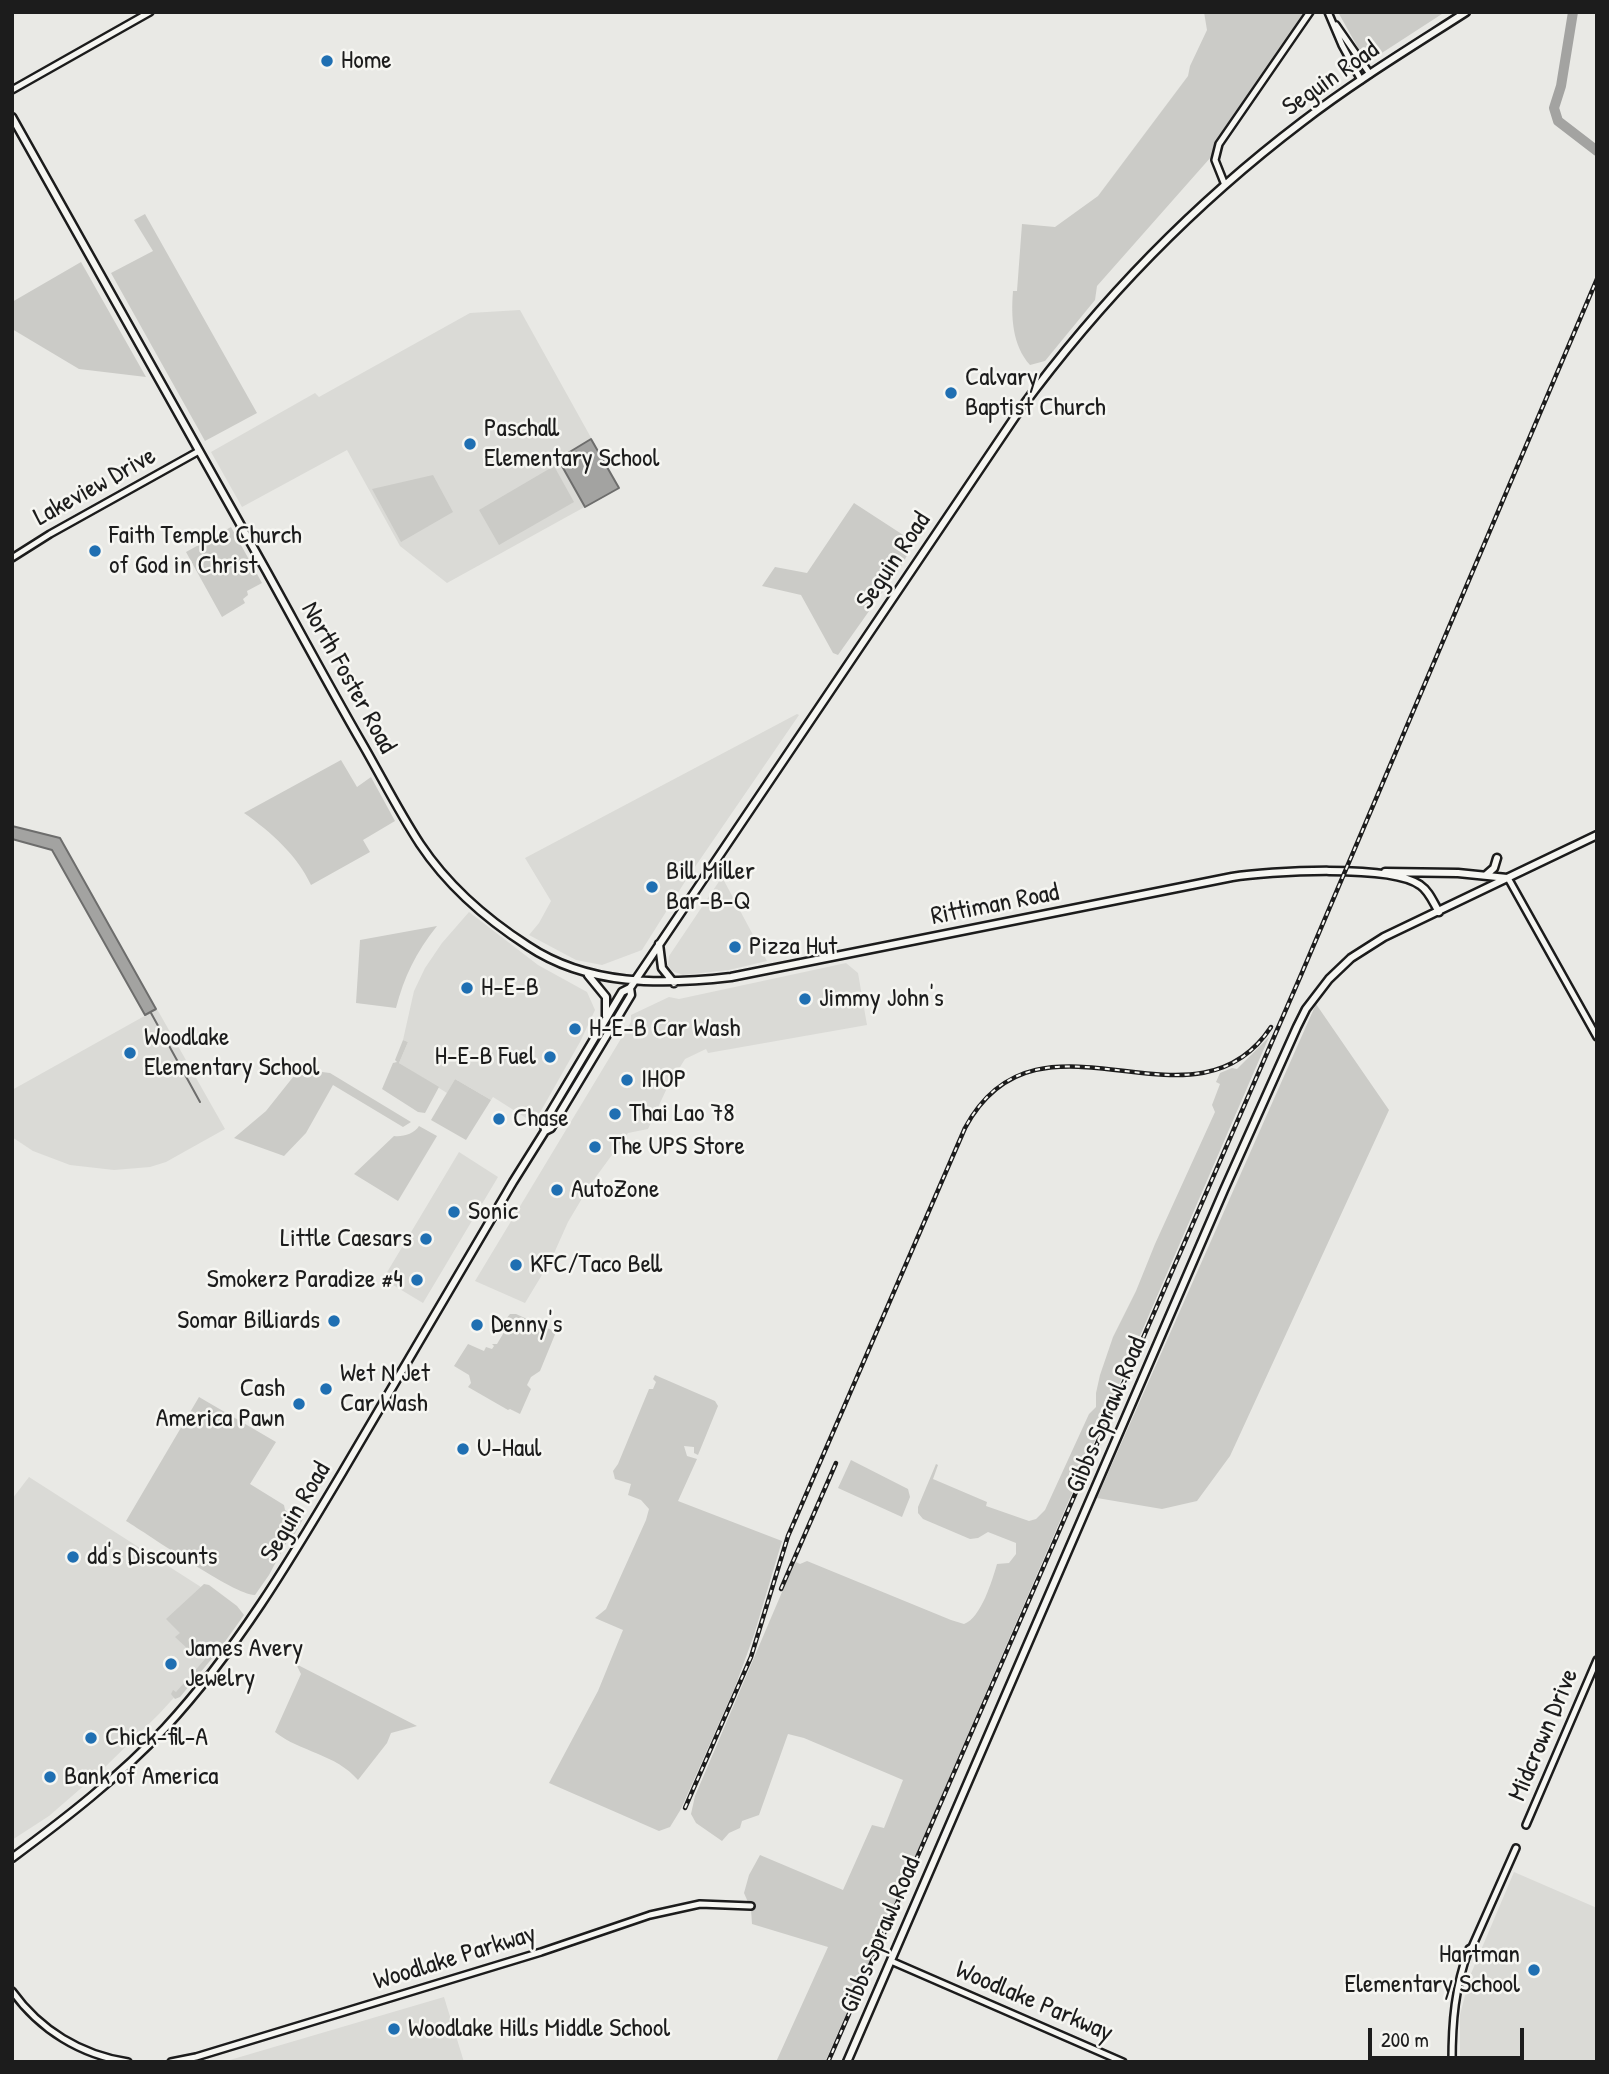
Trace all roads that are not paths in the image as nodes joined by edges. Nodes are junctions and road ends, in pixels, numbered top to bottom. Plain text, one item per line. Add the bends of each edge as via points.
1 (150, 12) edge
2 (1310, 12) edge
3 (1328, 12) edge
4 (1465, 12) edge
5 (1332, 20) junction
6 (1370, 74) junction
7 (1361, 80) junction
8 (12, 90) edge
9 (12, 117) edge
10 (1225, 185) junction
11 (199, 451) junction
12 (12, 558) edge
13 (1597, 835) edge
14 (1497, 858) dead end
15 (1362, 873) junction
16 (1486, 875) junction
17 (1508, 878) junction
18 (1439, 912) junction
19 (659, 944) junction
20 (586, 974) junction
21 (635, 981) junction
22 (674, 983) junction
23 (630, 988) junction
24 (606, 1018) junction
25 (1597, 1037) edge
26 (545, 1130) junction
27 (1597, 1660) edge
28 (1526, 1825) dead end
29 (1516, 1848) dead end
30 (12, 1858) edge
31 (751, 1906) dead end
32 (891, 1961) junction
33 (12, 1992) edge
34 (128, 2062) edge
35 (171, 2062) edge
36 (847, 2062) edge
37 (1123, 2062) edge
38 (1452, 2062) edge

1 - 8 street
2 - 10 street, Seguin Road via 1219,145 1215,160
3 - 5 street
4 - 6 main road, Seguin Road
5 - 6 street
5 - 7 street
6 - 7 main road, Seguin Road
7 - 10 main road, Seguin Road
9 - 11 main road, North Foster Road
10 - 19 main road, Seguin Road via 1128,278 1032,393
11 - 12 street, Lakeview Drive
11 - 20 main road, North Foster Road via 422,846 468,901 502,928 551,960
13 - 17 main road
14 - 16 main road
15 - 16 main road, Rittiman Road
15 - 18 main road, Rittiman Road via 1414,881
15 - 22 main road, Rittiman Road via 1283,870 1232,877 731,977
16 - 17 main road, Rittiman Road
17 - 18 main road, Gibbs Sprawl Road
17 - 25 street
18 - 32 main road, Gibbs Sprawl Road via 1351,958 1318,991 1301,1018
19 - 21 main road, Seguin Road
19 - 22 main road via 662,968
20 - 21 main road, North Foster Road
20 - 24 main road via 607,998
21 - 22 main road, Rittiman Road
21 - 23 main road, Seguin Road
23 - 24 main road, Seguin Road via 622,992
23 - 26 main road, Seguin Road via 631,995 551,1128
24 - 26 main road, Seguin Road via 544,1123
26 - 30 main road, Seguin Road via 303,1538 230,1650 142,1752 90,1799
27 - 28 street, Midcrown Drive
29 - 38 street via 1464,1963 1453,2014
31 - 35 street, Woodlake Parkway via 700,1905 650,1915
32 - 36 main road, Gibbs Sprawl Road
32 - 37 street, Woodlake Parkway
33 - 34 street via 65,2040

